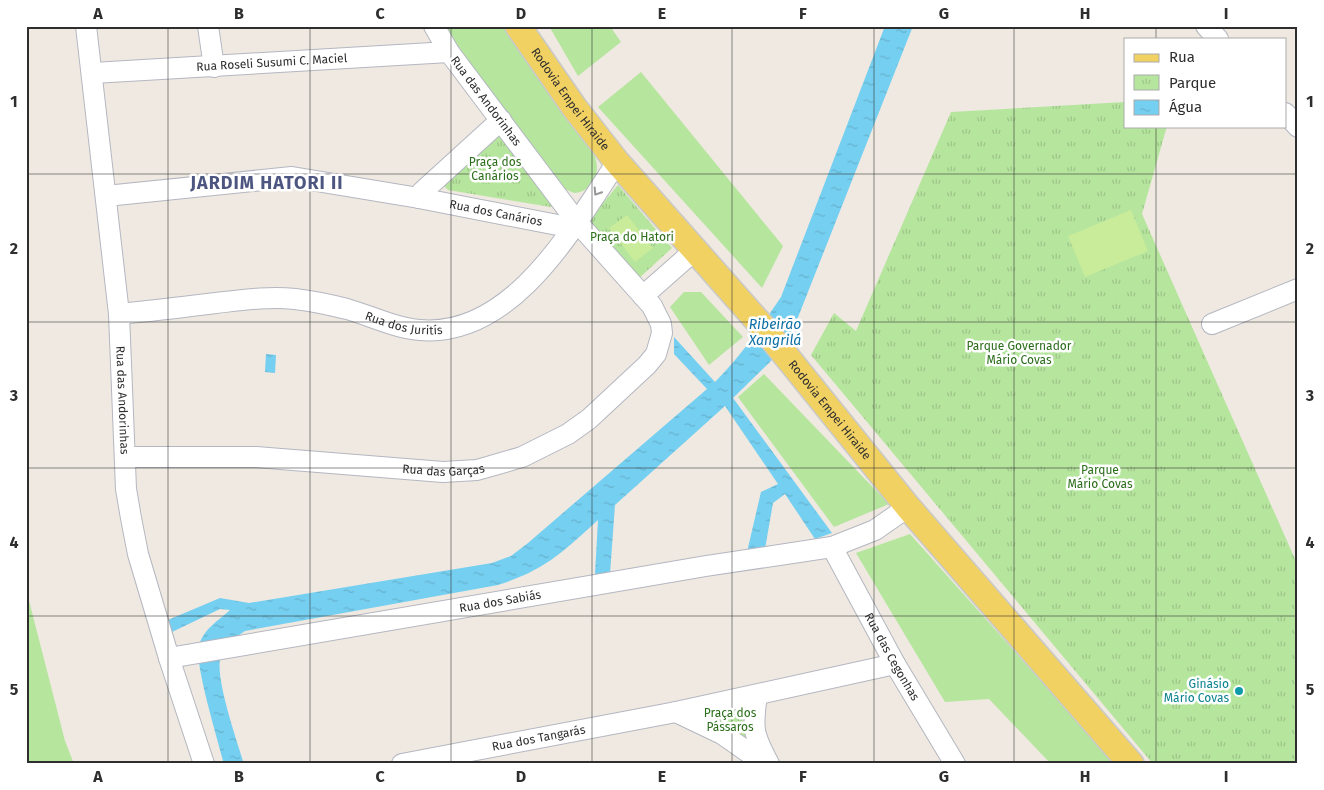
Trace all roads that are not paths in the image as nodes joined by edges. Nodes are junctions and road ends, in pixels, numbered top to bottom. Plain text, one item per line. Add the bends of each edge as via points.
1 (86, 26) edge
2 (208, 26) edge
3 (434, 26) edge
4 (518, 26) edge
5 (1206, 26) edge
6 (1217, 38) edge
7 (449, 52) junction
8 (214, 67) junction
9 (93, 73) junction
10 (1286, 114) edge
11 (501, 120) junction
12 (1298, 126) edge
13 (617, 162) junction
14 (106, 196) junction
15 (419, 198) junction
16 (575, 225) junction
17 (694, 251) junction
18 (1298, 289) edge
19 (643, 296) junction
20 (118, 314) junction
21 (1212, 324) dead end
22 (126, 457) junction
23 (908, 507) junction
24 (832, 547) junction
25 (169, 658) junction
26 (895, 664) junction
27 (757, 695) junction
28 (676, 712) junction
29 (204, 764) edge
30 (402, 764) edge
31 (767, 764) edge
32 (955, 764) edge
33 (1131, 764) edge

1 - 9 street, Rua das Andorinhas
2 - 8 street
3 - 7 street, Rua das Andorinhas
4 - 13 main road, Rodovia Empei Hiraide
5 - 6 street
7 - 8 street, Rua Roseli Susumi C. Maciel
7 - 11 street, Rua das Andorinhas
8 - 9 street, Rua Roseli Susumi C. Maciel
9 - 14 street, Rua das Andorinhas
10 - 12 street
11 - 15 street
11 - 16 street, Rua das Andorinhas
13 -> 16 street, Rua dos Juritís
13 - 17 main road, Rodovia Empei Hiraide
14 - 15 street, Rua dos Canários via 292,177
14 - 20 street, Rua das Andorinhas
15 - 16 street, Rua dos Canários
16 - 19 street, Rua das Andorinhas
16 - 20 street, Rua dos Juritís via 541,270 497,308 460,328 419,330 346,309 296,299 241,300
17 - 19 street
17 - 23 main road, Rodovia Empei Hiraide via 762,326
18 - 21 street
19 - 22 street, Rua das Garças via 657,314 662,333 656,354 647,365 590,419 538,450 505,463 477,470 443,472 256,456
20 - 22 street, Rua das Andorinhas
22 - 25 street, Rua das Andorinhas via 126,488 136,545
23 - 24 street, Rua dos Sabiás via 874,530
23 - 33 main road, Rodovia Empei Hiraide
24 - 25 street, Rua dos Sabiás
24 - 26 street, Rua das Cegonhas
25 - 29 street, Rua das Andorinhas
26 - 27 street, Rua dos Tangarás
26 - 32 street, Rua das Cegonhas
27 - 28 street, Rua dos Tangarás
27 - 31 street via 754,734
28 - 30 street, Rua dos Tangarás
28 - 31 street via 722,734

